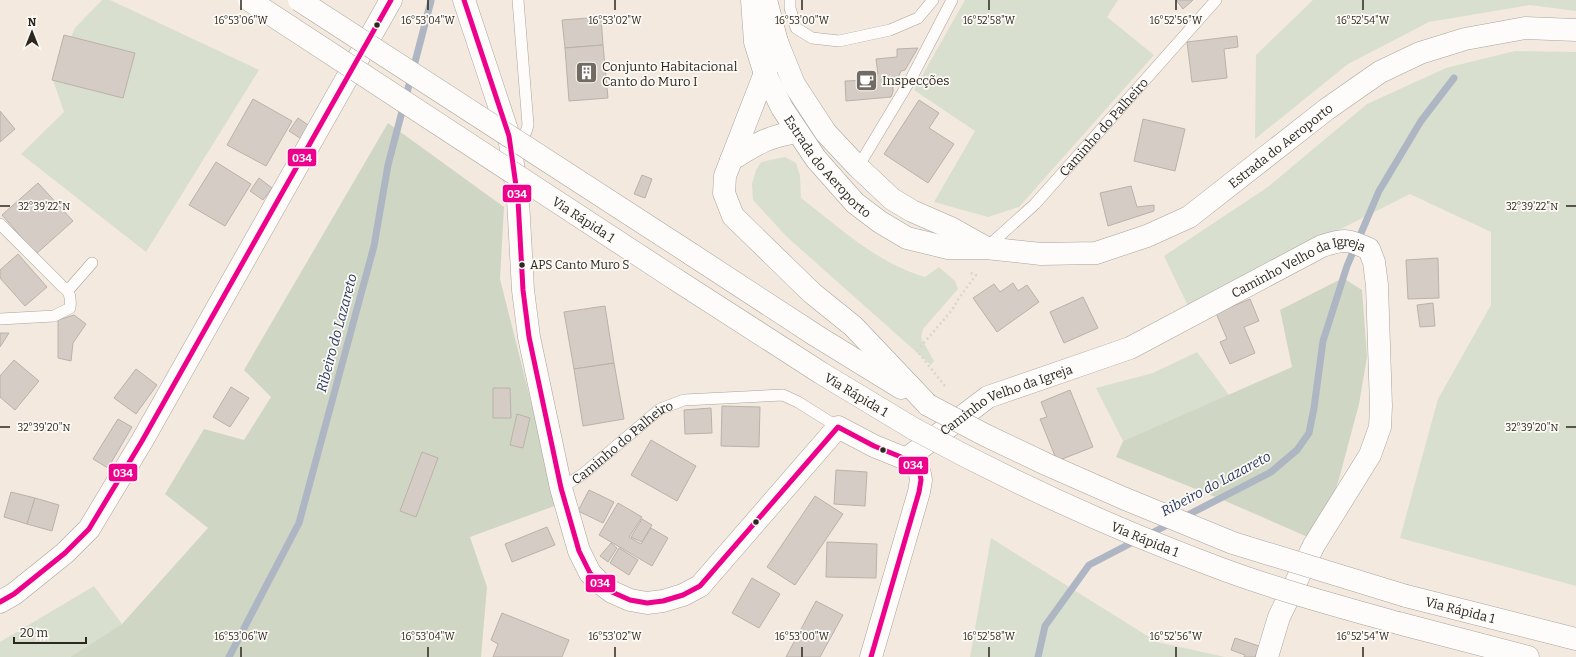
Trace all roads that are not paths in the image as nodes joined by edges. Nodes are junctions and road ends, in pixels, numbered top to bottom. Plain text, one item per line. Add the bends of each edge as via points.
1 (248, 0) edge
2 (299, 0) edge
3 (391, 0) edge
4 (464, 0) edge
5 (518, 0) edge
6 (752, 0) edge
7 (766, 0) edge
8 (790, 0) edge
9 (933, 0) edge
10 (952, 0) edge
11 (1216, 0) edge
12 (1576, 30) edge
13 (776, 42) junction
14 (764, 71) junction
15 (797, 132) junction
16 (509, 136) junction
17 (731, 160) junction
18 (858, 167) junction
19 (0, 224) edge
20 (986, 248) junction
21 (92, 263) dead end
22 (67, 289) junction
23 (0, 319) edge
24 (928, 405) junction
25 (838, 427) junction
26 (906, 458) junction
27 (561, 488) junction
28 (0, 602) edge
29 (1576, 639) edge
30 (871, 657) edge
31 (1267, 657) edge
32 (1528, 657) edge

1 - 32 main road, Via Rápida 1, bridge via 821,373 914,429 972,460 1127,531 1227,571 1293,593
2 - 24 main road, Via Rápida 1, bridge via 815,335
3 - 28 main road via 154,420 89,529 65,553 14,594
4 - 16 main road, Caminho do Palheiro
5 - 16 lane via 528,125 523,135
6 - 14 main road, Estrada do Aeroporto via 755,42
7 - 13 main road, Estrada do Aeroporto
8 - 9 lane via 796,28 812,38 839,41 890,30 918,18
10 - 18 lane via 912,77
11 - 20 lane, Caminho do Palheiro via 1035,204
12 - 20 main road, Estrada do Aeroporto via 1525,28 1465,40 1420,53 1380,72 1327,109 1189,217 1147,236 1096,253 1041,254
13 - 14 main road
13 - 18 main road, Estrada do Aeroporto via 794,84 826,133
14 - 15 main road, Estrada do Aeroporto
14 - 17 main road
15 - 17 main road via 758,142
15 - 20 main road, Estrada do Aeroporto via 816,159 855,203 880,222 908,238 948,248
16 - 27 main road, Caminho do Palheiro via 518,200 523,290 529,337
17 - 24 main road via 725,176 724,194 733,216 812,293 853,326
18 - 20 main road, Estrada do Aeroporto via 892,199
19 - 22 lane
21 - 22 lane
22 - 23 lane via 72,299 70,308 54,316
24 - 29 main road, Via Rápida 1, bridge via 1048,465 1233,543 1406,596
25 - 26 main road, Caminho do Palheiro via 874,446
25 - 27 lane, Caminho do Palheiro via 783,395 684,400 660,409 583,474
25 - 27 main road via 700,586 663,601 647,603 630,600 600,584 590,573 579,551
26 - 30 main road via 920,474 919,492
26 - 31 main road, Caminho Velho da Igreja via 988,397 1130,348 1322,246 1341,240 1355,242 1369,249 1376,272 1382,406 1380,428 1370,455 1311,552 1280,617

